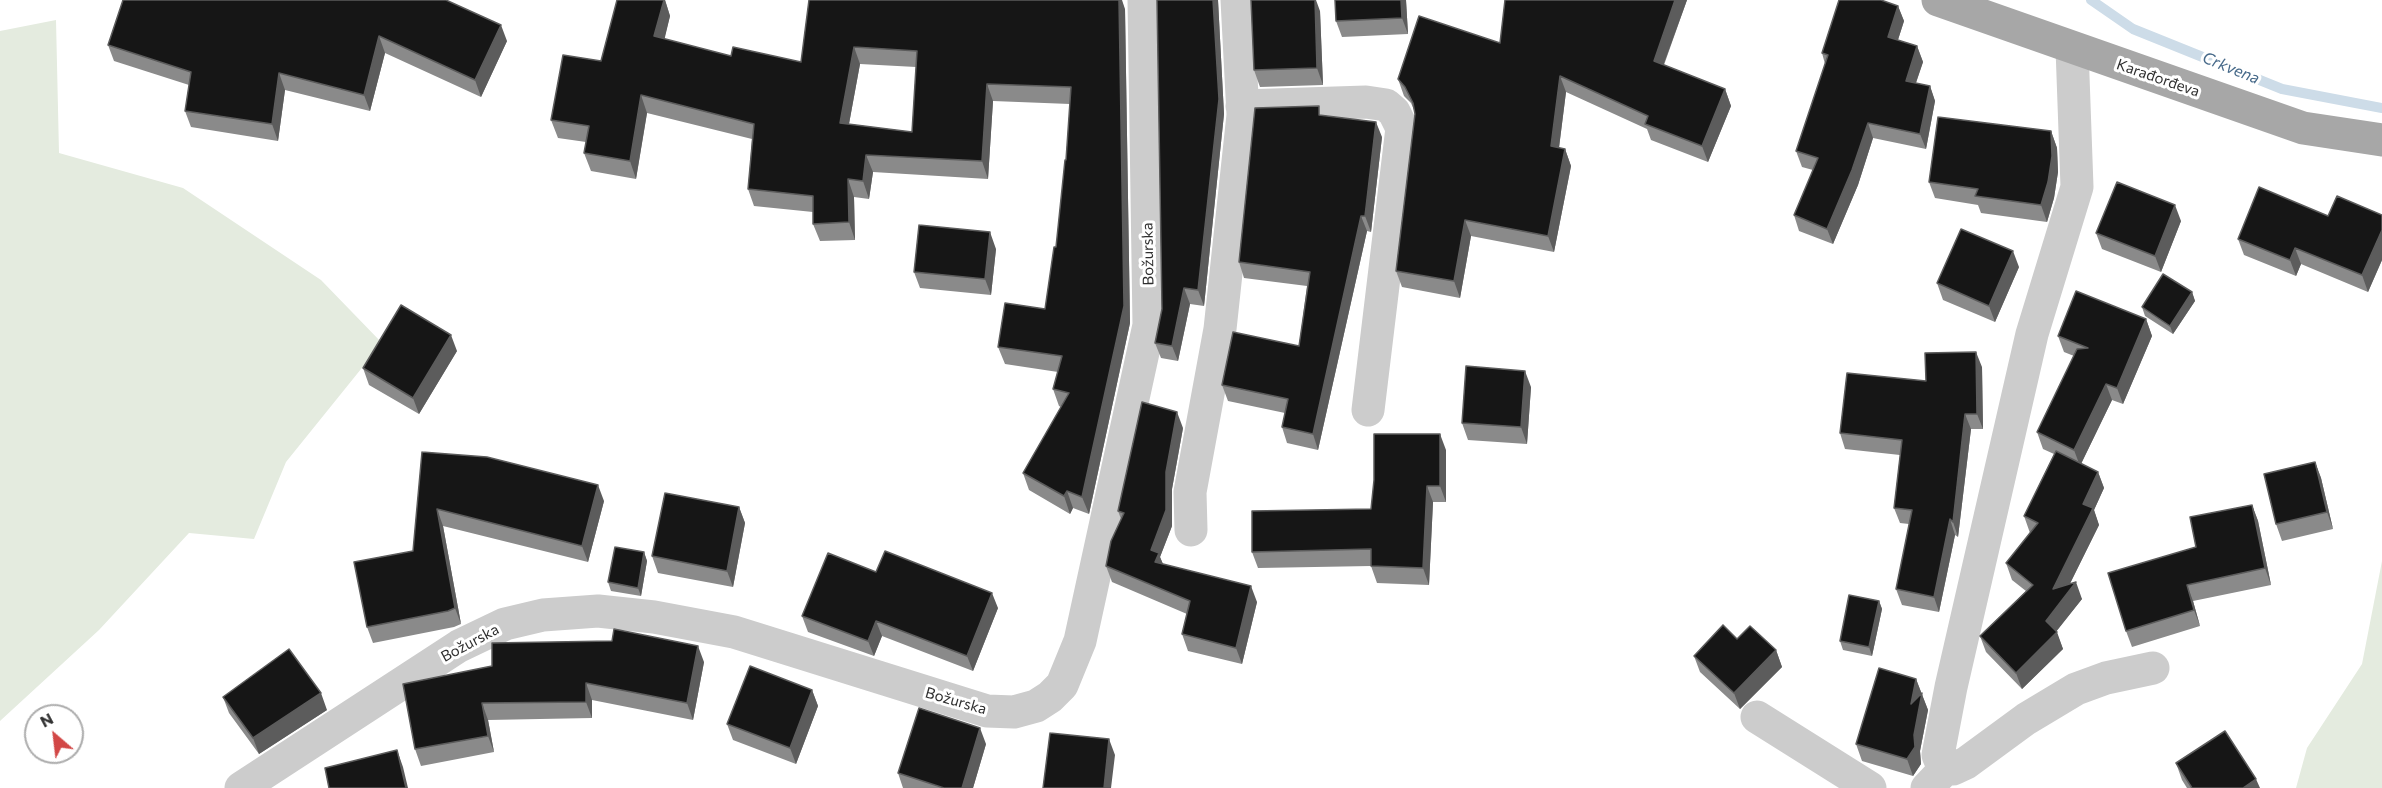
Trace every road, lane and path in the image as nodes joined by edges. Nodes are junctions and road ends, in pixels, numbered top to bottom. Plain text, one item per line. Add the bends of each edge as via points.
1 (1144, 0) edge
2 (1237, 0) edge
3 (1938, 0) edge
4 (2072, 48) junction
5 (1242, 106) junction
6 (2382, 140) edge
7 (1368, 410) dead end
8 (1191, 530) dead end
9 (2153, 668) dead end
10 (1757, 717) dead end
11 (1937, 778) edge
12 (241, 788) edge
13 (1870, 788) edge

1 - 12 street, Božurska via 1149,326 1080,641 1062,685 1050,698 1014,712 987,711 734,632 598,611 543,615 505,624 459,646
2 - 5 street
3 - 4 main road, Karađorđeva
4 - 6 main road, Karađorđeva via 2303,128
4 - 11 street via 2076,187 2032,334 1951,687
5 - 7 street via 1366,102 1386,105 1402,128
5 - 8 street via 1221,329 1190,492
9 - 11 street via 2076,689 1966,763
10 - 13 street

